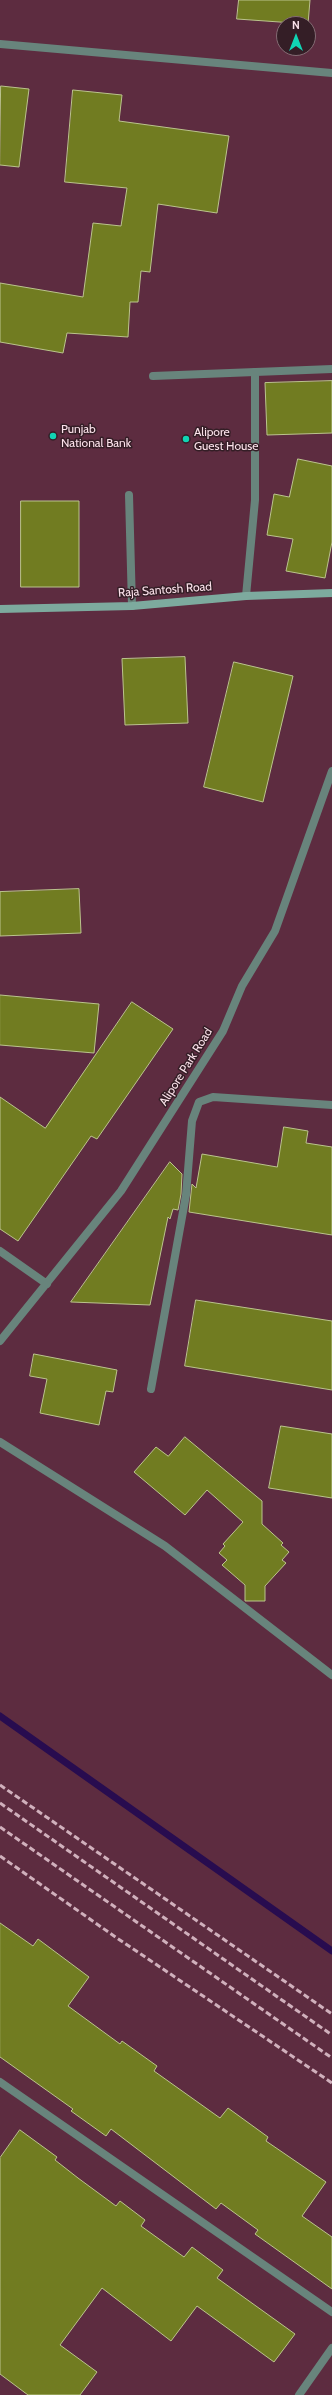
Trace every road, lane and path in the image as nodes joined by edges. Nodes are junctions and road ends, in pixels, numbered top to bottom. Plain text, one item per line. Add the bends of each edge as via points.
1 (0, 44) edge
2 (332, 73) edge
3 (332, 369) edge
4 (255, 372) junction
5 (154, 376) dead end
6 (129, 495) dead end
7 (332, 593) edge
8 (246, 596) junction
9 (132, 606) junction
10 (0, 609) edge
11 (332, 771) edge
12 (332, 1105) edge
13 (0, 1251) edge
14 (47, 1284) junction
15 (0, 1342) edge
16 (151, 1389) dead end
17 (0, 1442) edge
18 (332, 1675) edge
19 (0, 2082) edge
20 (332, 2312) edge
21 (332, 2348) edge
22 (299, 2395) edge

1 - 2 street
3 - 4 street
4 - 5 street
4 - 8 street via 255,500
6 - 9 street
7 - 8 main road, Raja Santosh Road
8 - 9 main road, Raja Santosh Road
9 - 10 main road, Raja Santosh Road
11 - 14 street, Alipore Park Road via 275,931 242,986 223,1031 121,1191
12 - 16 street via 213,1097 199,1102 192,1121 186,1195
13 - 14 street
14 - 15 street, Alipore Park Road
17 - 18 street via 165,1546
19 - 20 street
21 - 22 street

